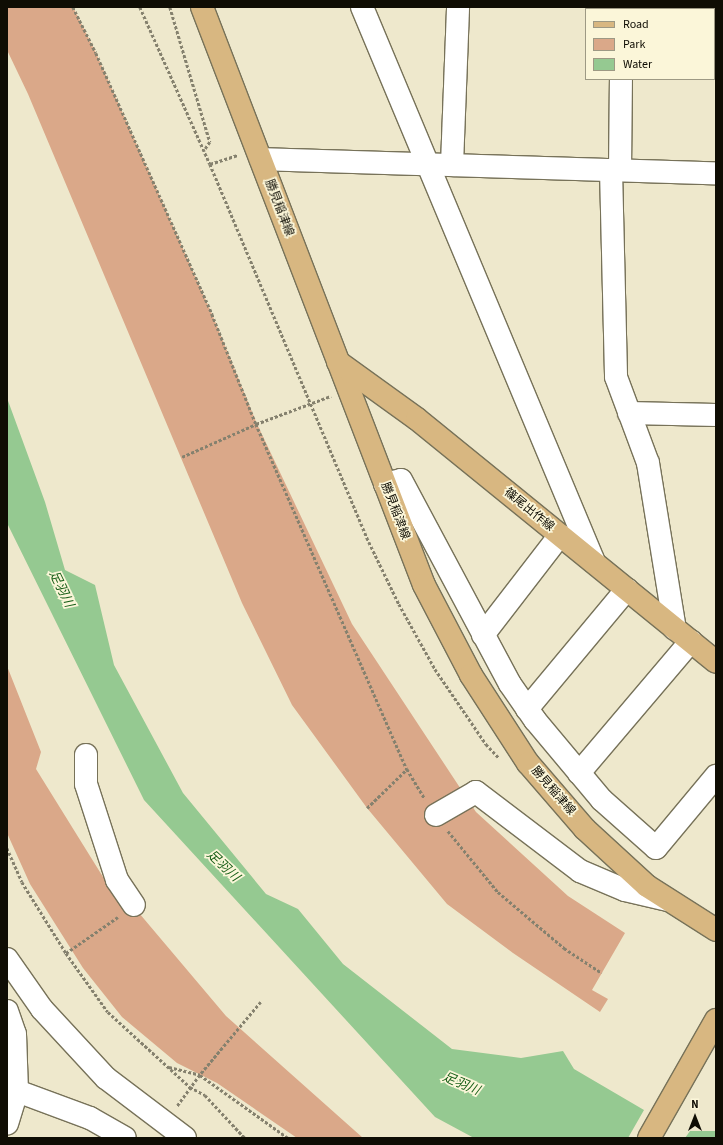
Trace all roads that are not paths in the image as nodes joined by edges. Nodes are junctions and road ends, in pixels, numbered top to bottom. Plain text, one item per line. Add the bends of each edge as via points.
1 (202, 7) edge
2 (362, 7) edge
3 (458, 7) edge
4 (621, 80) edge
5 (261, 159) junction
6 (430, 164) junction
7 (452, 165) junction
8 (615, 170) junction
9 (716, 173) edge
10 (338, 362) junction
11 (629, 413) junction
12 (716, 415) edge
13 (385, 484) junction
14 (560, 536) junction
15 (594, 562) junction
16 (627, 589) junction
17 (483, 635) junction
18 (683, 635) junction
19 (716, 662) edge
20 (527, 709) junction
21 (86, 755) dead end
22 (579, 773) junction
23 (716, 776) edge
24 (436, 815) road end
25 (669, 900) junction
26 (134, 905) road end
27 (716, 930) edge
28 (7, 959) edge
29 (7, 1010) edge
30 (716, 1020) edge
31 (17, 1091) junction
32 (7, 1123) edge
33 (125, 1138) edge
34 (185, 1138) edge
35 (648, 1138) edge

1 - 5 main road, 勝見稲津線
2 - 6 street
3 - 7 street
4 - 8 street
5 - 6 street
5 - 10 main road, 勝見稲津線
6 - 7 street
6 - 15 street
7 - 8 street
8 - 9 street
8 - 11 street via 616,377
10 - 13 main road, 勝見稲津線
10 - 14 main road, 篠尾出作線 via 417,419
11 - 12 street
11 - 18 street via 648,463
13 - 17 street via 401,480
13 - 25 main road, 勝見稲津線 via 431,599 471,675 528,763 585,829 647,886
14 - 15 main road, 篠尾出作線
14 - 17 street
15 - 16 main road, 篠尾出作線
16 - 18 main road, 篠尾出作線
16 - 20 street
17 - 20 street
18 - 19 main road, 篠尾出作線
18 - 22 street
20 - 22 street
21 - 26 street via 86,784 117,880
22 - 23 street via 602,800 656,848
24 - 25 street via 476,792 580,871 625,890
25 - 27 main road, 勝見稲津線
28 - 34 street via 42,1009 106,1078
29 - 31 street via 16,1034
30 - 35 main road
31 - 32 street
31 - 33 street via 90,1118

